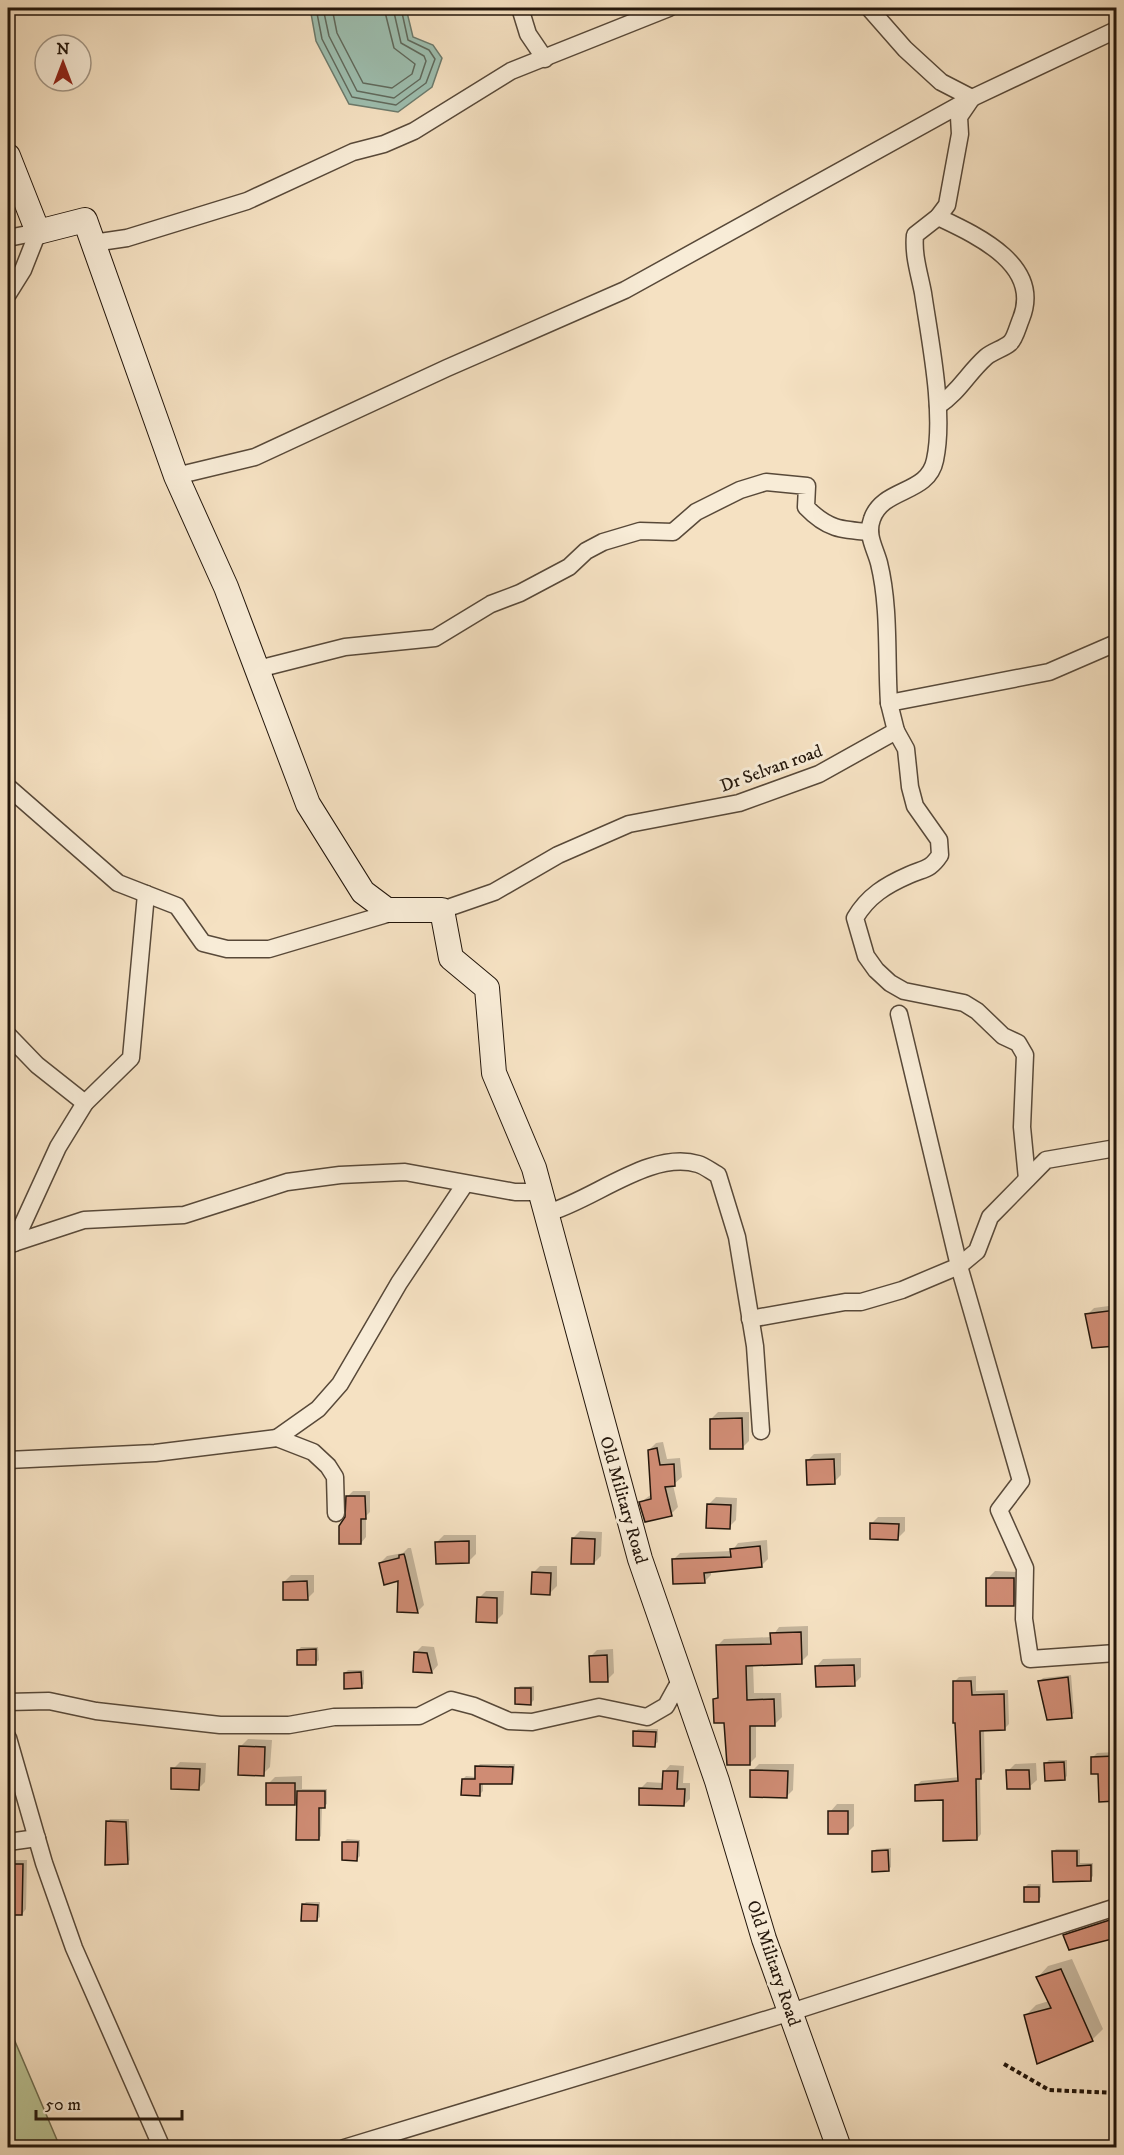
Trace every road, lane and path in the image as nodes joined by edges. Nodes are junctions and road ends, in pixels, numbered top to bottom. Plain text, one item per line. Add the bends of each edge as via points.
1 (520, 8) edge
2 (669, 8) edge
3 (869, 8) edge
4 (1116, 30) edge
5 (544, 59) junction
6 (972, 98) junction
7 (8, 156) edge
8 (938, 217) junction
9 (38, 232) junction
10 (8, 238) edge
11 (93, 243) junction
12 (8, 294) edge
13 (938, 406) junction
14 (176, 476) junction
15 (870, 532) junction
16 (1116, 642) edge
17 (258, 669) junction
18 (889, 703) junction
19 (896, 731) junction
20 (8, 787) edge
21 (146, 894) junction
22 (393, 910) junction
23 (442, 910) junction
24 (899, 1014) dead end
25 (8, 1035) edge
26 (85, 1103) junction
27 (1116, 1148) edge
28 (1027, 1179) junction
29 (465, 1184) junction
30 (544, 1202) junction
31 (11, 1242) edge
32 (958, 1266) junction
33 (750, 1319) junction
34 (761, 1431) dead end
35 (277, 1438) junction
36 (8, 1460) edge
37 (336, 1513) dead end
38 (1116, 1653) edge
39 (682, 1677) junction
40 (8, 1702) edge
41 (8, 1738) edge
42 (37, 1838) junction
43 (8, 1842) edge
44 (1116, 1907) edge
45 (791, 2012) junction
46 (1005, 2064) dead end
47 (1116, 2093) edge
48 (162, 2148) edge
49 (344, 2148) edge
50 (839, 2148) edge

1 - 5 street via 528,34
2 - 5 street
3 - 6 street via 941,82
4 - 6 street
5 - 11 street via 511,71 414,131 353,152 247,201 127,238
6 - 8 street via 959,117 960,134 947,205
6 - 14 street via 625,290 255,457
7 - 9 main road
8 - 13 street via 915,235 914,254
8 - 13 street via 978,236 1010,260 1023,284 1025,309 1011,342 986,357 955,394
9 - 10 street
9 - 11 main road via 85,220
9 - 12 street
11 - 14 main road
13 - 15 street via 935,461 931,469 915,488 884,502 872,518
14 - 17 main road
15 - 17 street via 833,528 819,520 806,507 807,486 766,482 696,512 673,532 640,531 586,551 569,567 491,604 435,638 345,647
15 - 18 street via 887,620
16 - 18 street via 1049,672
17 - 22 main road via 308,804 363,891
18 - 19 street
19 - 23 street, Dr Selvan road via 819,774 739,803 629,824 558,855 494,892
19 - 28 street via 906,749 915,806 939,840 940,855 932,867 887,886 864,902 855,918 866,956 890,983 904,991 964,1002 1003,1036 1018,1043 1025,1055 1022,1127
20 - 21 street via 118,884
21 - 22 street via 177,906 203,942 227,949 269,949
21 - 26 street via 132,1058
22 - 23 main road
23 - 30 main road, Old Military Road via 451,958 487,988 494,1073
24 - 32 street
25 - 26 street via 37,1065
26 - 31 street via 58,1147
27 - 28 street via 1046,1160
28 - 32 street via 990,1217 977,1251
29 - 30 street via 515,1192
29 - 31 street via 405,1172 340,1175 287,1182 184,1215 84,1220
29 - 35 street via 399,1283 340,1384 318,1409
30 - 33 street via 569,1207 664,1161 698,1164 718,1175 737,1237
30 - 39 main road, Old Military Road via 640,1559
32 - 33 street via 902,1290 861,1302
32 - 38 street via 1021,1481 999,1510 1025,1568 1024,1619 1029,1659
33 - 34 street
35 - 36 street via 155,1453
35 - 37 street via 313,1452 328,1466 334,1477
39 - 40 street via 666,1706 647,1717 599,1707 532,1722 509,1721 451,1700 419,1716 334,1717 289,1725 220,1725 96,1711 49,1701
39 - 45 main road, Old Military Road via 764,1939
41 - 42 street
42 - 43 street
42 - 48 street via 74,1948
44 - 45 street
45 - 49 street
45 - 50 main road, Old Military Road
46 - 47 path via 1049,2090

